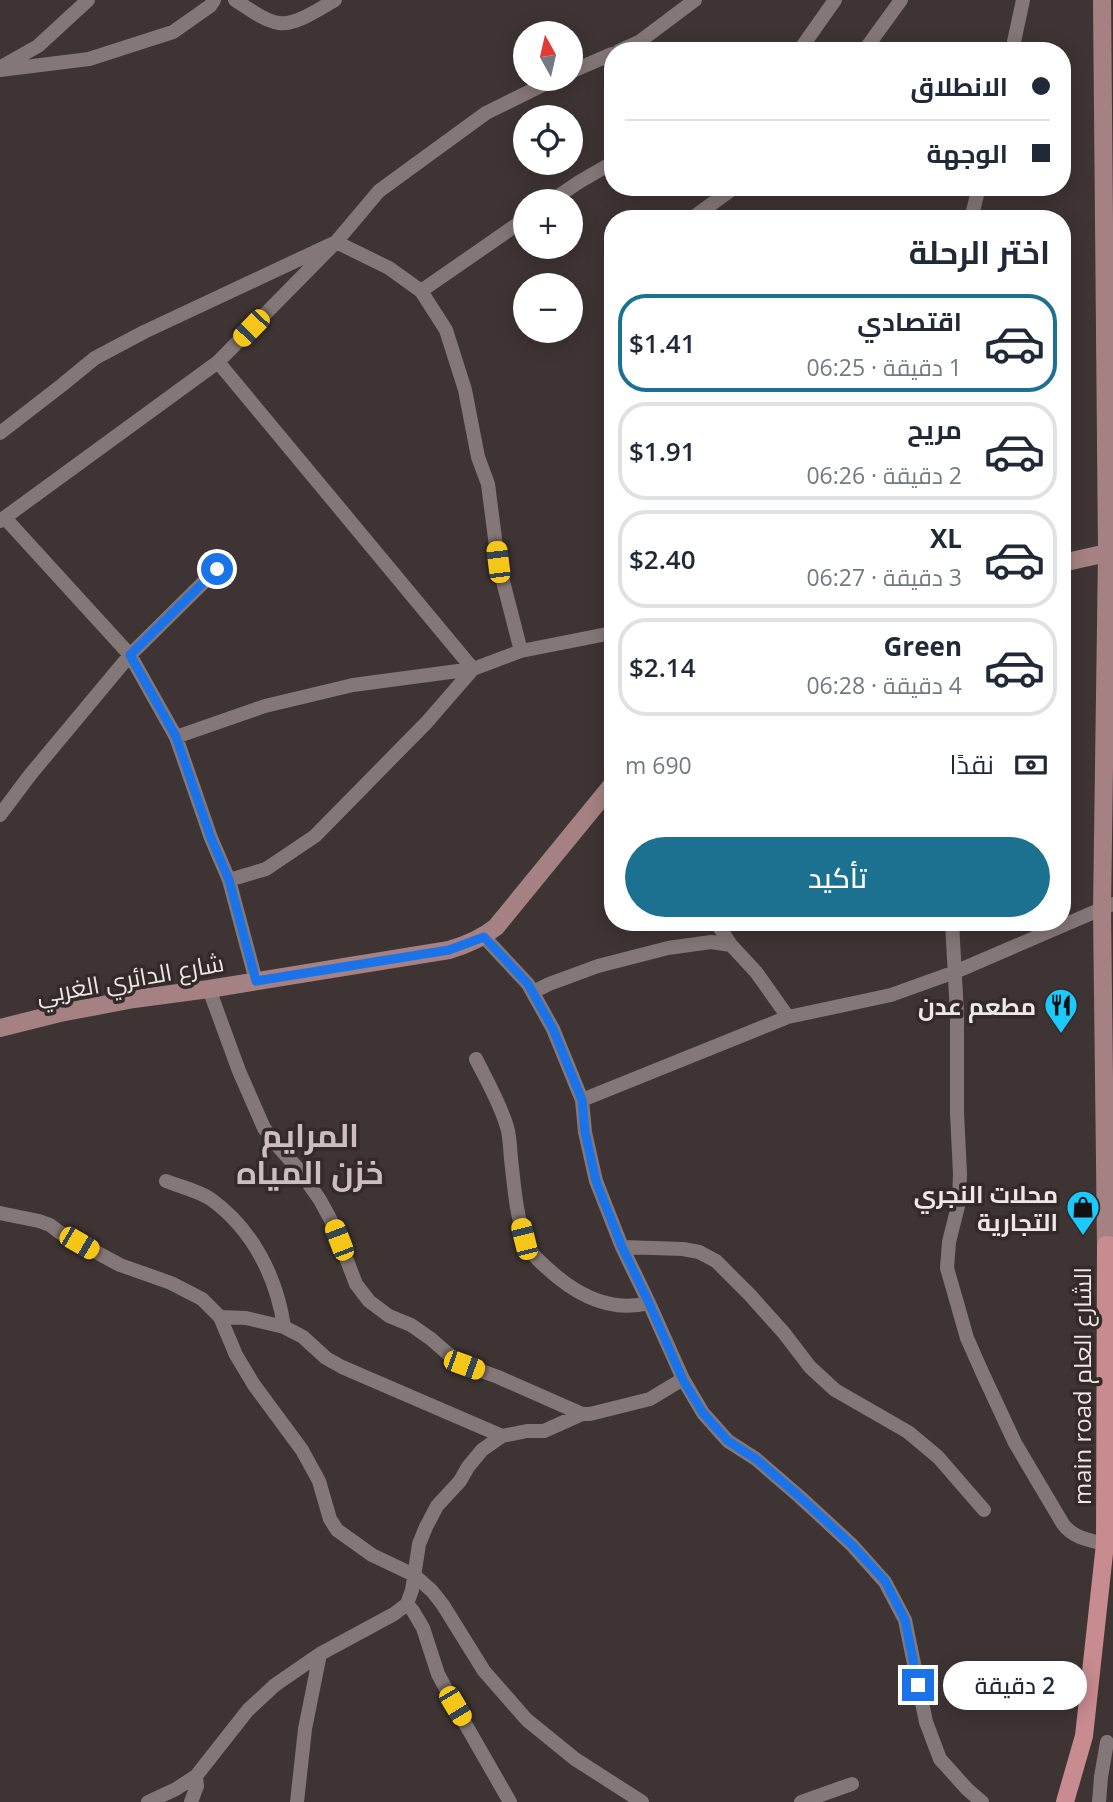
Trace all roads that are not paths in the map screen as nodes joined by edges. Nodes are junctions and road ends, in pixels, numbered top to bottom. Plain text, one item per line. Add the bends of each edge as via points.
1 (88, 0) edge
2 (214, 0) edge
3 (235, 0) edge
4 (335, 0) edge
5 (695, 0) edge
6 (835, 0) edge
7 (901, 0) edge
8 (1023, 0) edge
9 (1102, 0) edge
10 (639, 42) edge
11 (805, 42) edge
12 (871, 42) edge
13 (1014, 42) edge
14 (604, 57) edge
15 (583, 66) edge
16 (0, 69) edge
17 (530, 91) edge
18 (1108, 146) edge
19 (604, 168) edge
20 (569, 189) edge
21 (723, 196) edge
22 (703, 210) edge
23 (513, 227) edge
24 (336, 242) junction
25 (421, 291) junction
26 (218, 362) junction
27 (0, 432) edge
28 (1109, 477) edge
29 (2, 520) edge
30 (1107, 554) junction
31 (1071, 561) edge
32 (217, 569) dead end
33 (604, 635) edge
34 (521, 652) junction
35 (130, 655) junction
36 (473, 669) junction
37 (176, 737) junction
38 (604, 797) edge
39 (0, 815) edge
40 (229, 880) junction
41 (1107, 907) edge
42 (1071, 922) edge
43 (722, 931) edge
44 (952, 931) edge
45 (1051, 931) edge
46 (484, 937) junction
47 (731, 945) junction
48 (955, 972) junction
49 (256, 981) junction
50 (209, 989) junction
51 (533, 992) junction
52 (788, 1017) junction
53 (0, 1028) edge
54 (476, 1059) dead end
55 (582, 1100) junction
56 (166, 1181) dead end
57 (0, 1213) edge
58 (1109, 1245) edge
59 (622, 1247) junction
60 (649, 1303) junction
61 (220, 1317) junction
62 (284, 1326) junction
63 (683, 1380) junction
64 (582, 1414) junction
65 (502, 1436) junction
66 (984, 1510) dead end
67 (1109, 1542) edge
68 (414, 1575) junction
69 (407, 1604) junction
70 (320, 1654) junction
71 (1084, 1736) junction
72 (1110, 1743) edge
73 (196, 1776) junction
74 (852, 1784) dead end
75 (148, 1802) edge
76 (191, 1802) edge
77 (297, 1802) edge
78 (509, 1802) edge
79 (642, 1802) edge
80 (801, 1802) edge
81 (982, 1802) edge
82 (1065, 1802) edge
83 (1099, 1802) edge

1 - 16 street via 38,46
2 - 16 street via 173,32 89,60
3 - 4 street via 279,24 292,23
5 - 10 street
6 - 11 street
7 - 12 street
8 - 13 street
9 - 18 main road, main road الشارع العام
14 - 15 street
17 - 24 street via 485,113 379,191
18 - 28 main road, main road الشارع العام
19 - 20 street
21 - 22 street
23 - 25 street
24 - 25 street
24 - 26 street
24 - 27 street via 95,358
25 - 34 street via 446,330 465,390 488,484 498,562
26 - 29 street
26 - 36 street
28 - 30 main road, main road الشارع العام
29 - 35 street
30 - 31 main road
30 - 41 main road, main road الشارع العام
32 - 35 street
33 - 34 street
34 - 36 street
35 - 37 street
35 - 39 street
36 - 37 street via 353,685 265,706
36 - 40 street via 315,836 266,869
37 - 40 street
38 - 46 main road, شارع الدائري الغربي
40 - 49 street
41 - 42 street
41 - 58 main road, main road الشارع العام
43 - 47 street
44 - 48 street
45 - 48 street
46 - 49 main road, شارع الدائري الغربي via 449,950
46 - 51 street
47 - 51 street via 711,942 668,948 598,966
47 - 52 street
48 - 52 street via 891,995
48 - 67 street via 960,1174 947,1268 967,1338 1015,1443 1069,1532
49 - 50 main road, شارع الدائري الغربي
50 - 53 main road, شارع الدائري الغربي via 122,1001
50 - 64 street via 264,1128 320,1200 356,1284 369,1301 411,1325 464,1365
51 - 55 street
52 - 55 street
54 - 60 street via 508,1130 519,1217 531,1254 573,1290 590,1298 611,1305
55 - 59 street via 596,1181
56 - 62 street via 213,1200 250,1238 275,1287
57 - 61 street via 50,1225 120,1265 202,1299
58 - 67 main road, main road الشارع العام
59 - 60 street
59 - 66 street via 683,1249 716,1261 835,1390 908,1432 938,1457
60 - 63 street
61 - 62 street
61 - 68 street via 254,1385 302,1450 337,1530 372,1555
62 - 65 street via 342,1367
63 - 64 street via 650,1398
63 - 81 street via 728,1441 800,1497 885,1581 905,1620 926,1722 940,1759
64 - 65 street via 544,1431
65 - 68 street via 482,1450 437,1506 419,1544
67 - 71 main road, main road الشارع العام
68 - 69 street
68 - 79 street via 443,1605 484,1671 527,1720 575,1759
69 - 70 street
69 - 78 street via 423,1628 438,1674
70 - 73 street via 248,1710
70 - 77 street
71 - 72 street
71 - 82 main road, main road الشارع العام
72 - 83 street
73 - 75 street
73 - 76 street
74 - 80 street

